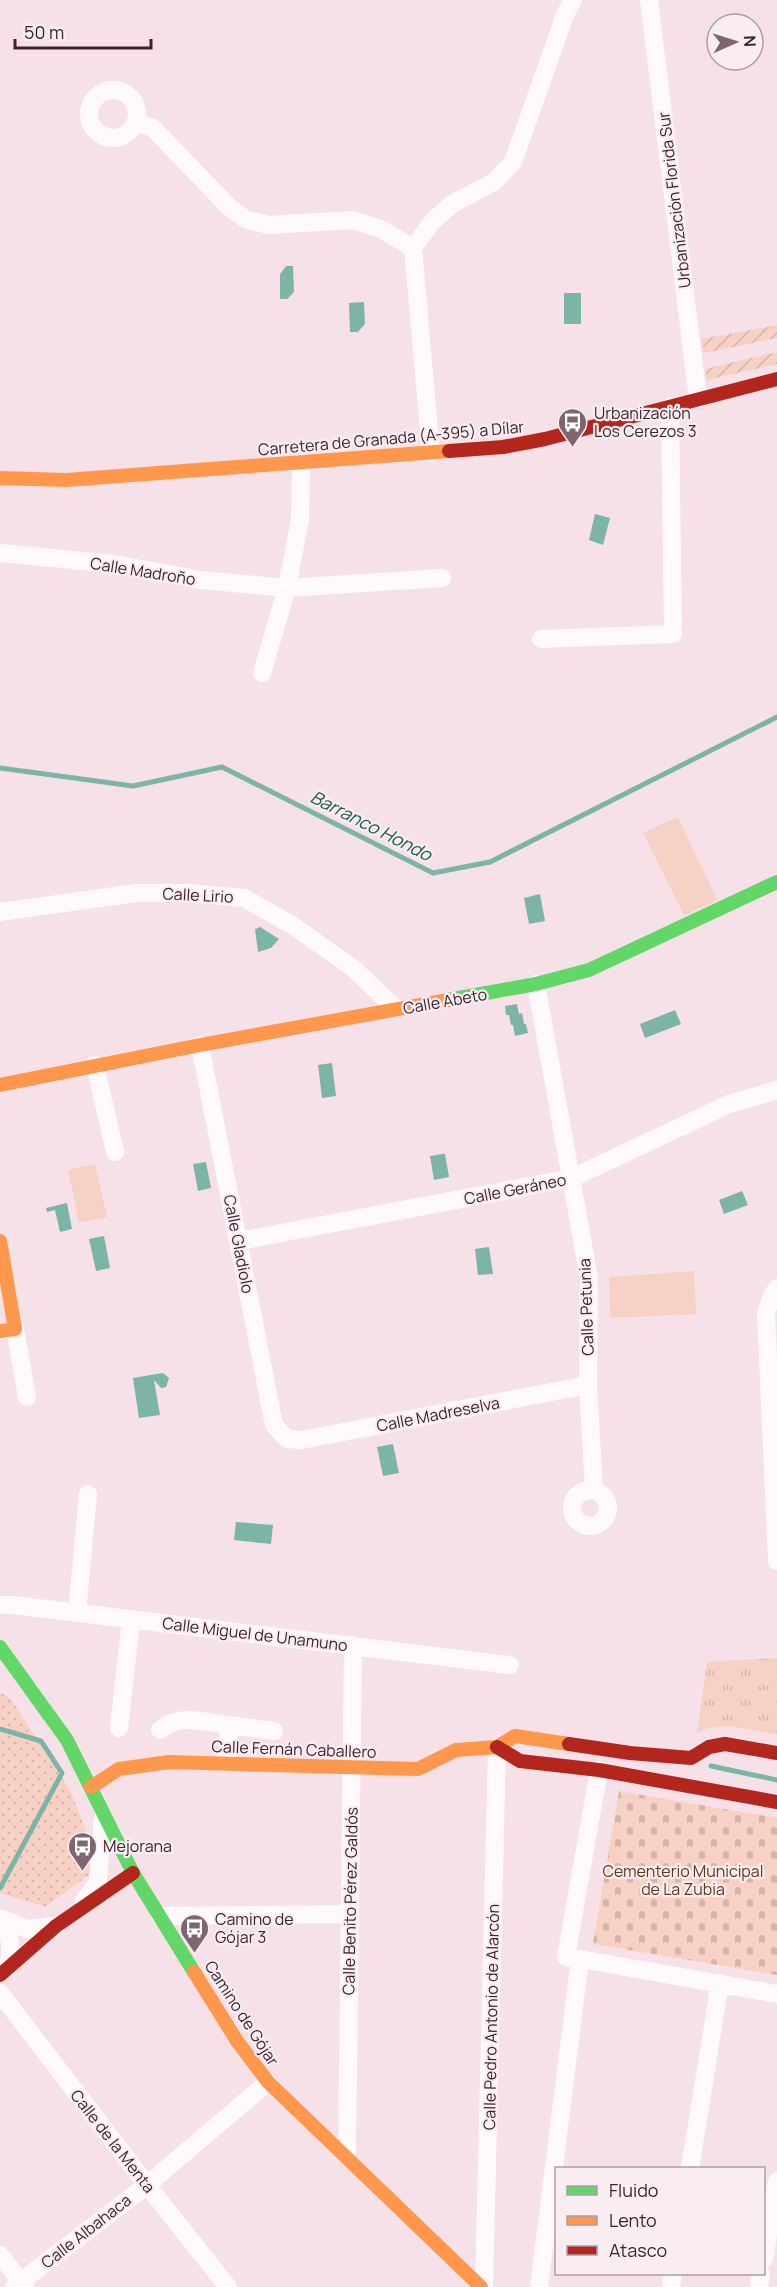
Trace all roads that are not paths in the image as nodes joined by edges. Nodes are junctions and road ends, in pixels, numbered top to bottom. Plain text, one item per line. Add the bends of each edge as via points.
1 (573, 0) edge
2 (649, 0) edge
3 (136, 122) dead end
4 (413, 248) junction
5 (777, 379) edge
6 (698, 399) junction
7 (670, 407) junction
8 (431, 453) junction
9 (301, 463) junction
10 (0, 478) edge
11 (0, 553) edge
12 (442, 578) dead end
13 (287, 588) junction
14 (541, 639) dead end
15 (262, 673) dead end
16 (777, 882) edge
17 (0, 912) edge
18 (536, 984) junction
19 (396, 1010) junction
20 (201, 1045) junction
21 (95, 1065) junction
22 (0, 1085) edge
23 (777, 1090) edge
24 (115, 1152) dead end
25 (572, 1178) junction
26 (0, 1241) edge
27 (238, 1241) junction
28 (774, 1292) edge
29 (8, 1330) edge
30 (588, 1385) junction
31 (27, 1397) dead end
32 (287, 1439) joint
33 (594, 1490) dead end
34 (88, 1494) dead end
35 (777, 1561) edge
36 (0, 1605) edge
37 (77, 1613) junction
38 (131, 1620) junction
39 (353, 1645) junction
40 (0, 1647) edge
41 (510, 1665) dead end
42 (229, 1725) junction
43 (119, 1728) dead end
44 (160, 1730) dead end
45 (274, 1731) dead end
46 (497, 1747) junction
47 (603, 1749) junction
48 (777, 1753) edge
49 (691, 1758) junction
50 (227, 1763) junction
51 (352, 1767) junction
52 (599, 1770) junction
53 (91, 1787) junction
54 (690, 1787) junction
55 (777, 1802) edge
56 (103, 1814) junction
57 (133, 1873) junction
58 (76, 1912) junction
59 (349, 1914) junction
60 (160, 1916) junction
61 (2, 1920) edge
62 (56, 1926) junction
63 (580, 1959) junction
64 (4, 1971) edge
65 (720, 1983) junction
66 (0, 1993) edge
67 (777, 1994) edge
68 (268, 2082) junction
69 (347, 2156) junction
70 (690, 2167) edge
71 (777, 2181) edge
72 (147, 2185) junction
73 (765, 2253) edge
74 (0, 2255) edge
75 (20, 2285) edge
76 (228, 2287) edge
77 (483, 2287) edge
78 (539, 2287) edge

1 - 4 street via 513,162 494,182 452,204
2 - 6 street, Urbanización Florida Sur
3 - 4 street via 153,128 230,208 247,220 269,225 353,220 381,229
4 - 8 street
5 - 6 street, Carretera de Granada (A-395) a Dílar
6 - 7 street, Carretera de Granada (A-395) a Dílar
7 - 8 street, Carretera de Granada (A-395) a Dílar via 524,443
7 - 14 street via 673,634
8 - 9 street, Carretera de Granada (A-395) a Dílar
9 - 10 street, Carretera de Granada (A-395) a Dílar via 66,480
9 - 13 street via 300,519
11 - 13 street, Calle Madroño
12 - 13 street, Calle Madroño
13 - 15 street
16 - 18 street, Calle Abeto via 589,970
17 - 19 street, Calle Lirio via 136,893 244,898 292,925 352,968
18 - 19 street, Calle Abeto
18 - 25 street, Calle Petunia
19 - 20 street, Calle Abeto
20 - 21 street, Calle Abeto
20 - 27 street, Calle Gladiolo
21 - 22 street, Calle Abeto
21 - 24 street
23 - 25 street, Calle Geráneo via 729,1104
25 - 27 street, Calle Geráneo
25 - 30 street, Calle Petunia via 589,1278
26 - 29 street
27 - 32 street, Calle Gladiolo via 274,1425
28 - 35 street via 766,1313
29 - 31 street
30 - 32 street, Calle Madreselva via 302,1440
30 - 33 street, Calle Petunia
34 - 37 street
36 - 37 street, Calle Miguel de Unamuno
37 - 38 street, Calle Miguel de Unamuno
38 - 39 street, Calle Miguel de Unamuno
38 - 43 street
39 - 41 street, Calle Miguel de Unamuno
39 - 51 street, Calle Benito Pérez Galdós
40 - 53 street, Camino de Gójar via 67,1740
42 - 44 street via 179,1719
42 - 45 street
42 - 50 street
46 - 47 street, Calle Fernán Caballero via 515,1736
46 - 51 street, Calle Fernán Caballero via 456,1750 418,1769
46 - 52 street via 520,1761
46 - 77 street, Calle Pedro Antonio de Alarcón
47 - 49 street, Calle Fernán Caballero
47 - 52 street
48 - 49 street via 725,1744 709,1747
49 - 54 street
50 - 51 street, Calle Fernán Caballero
50 - 53 street, Calle Fernán Caballero via 169,1762 119,1769
51 - 59 street, Calle Benito Pérez Galdós
52 - 54 street
52 - 63 street via 566,1957
53 - 56 street, Camino de Gójar
54 - 55 street
56 - 57 street, Camino de Gójar
56 - 58 street via 98,1882
57 - 58 street
57 - 60 street, Camino de Gójar
58 - 62 street
59 - 60 street
59 - 69 street, Calle Benito Pérez Galdós
60 - 68 street, Camino de Gójar via 237,2041
61 - 62 street via 27,1929
61 - 64 street via 10,1938 11,1954
62 - 64 street
63 - 65 street
63 - 78 street
65 - 67 street
65 - 70 street
66 - 72 street, Calle de la Menta
68 - 69 street, Camino de Gójar
68 - 72 street, Calle Albahaca
69 - 77 street, Camino de Gójar
71 - 73 street
72 - 75 street, Calle Albahaca
72 - 76 street, Calle de la Menta
74 - 75 street

